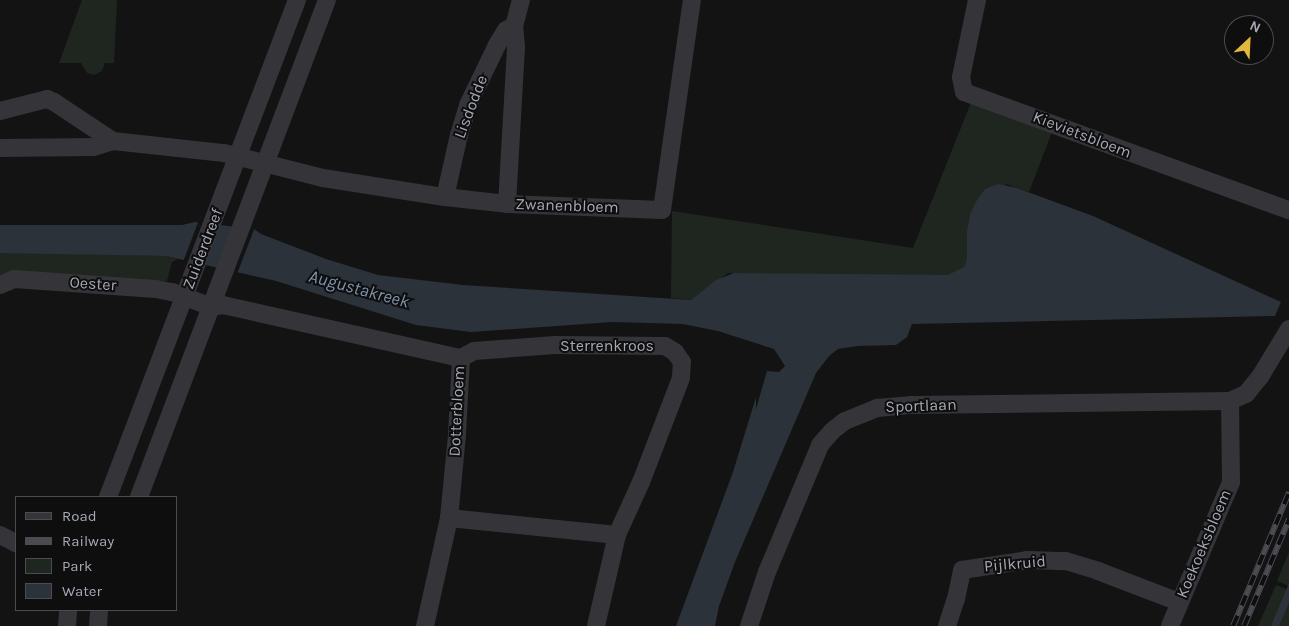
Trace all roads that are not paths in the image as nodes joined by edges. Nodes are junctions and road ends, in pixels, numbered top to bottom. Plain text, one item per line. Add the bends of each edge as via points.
1 (297, 0) edge
2 (327, 0) edge
3 (522, 0) edge
4 (692, 0) edge
5 (977, 0) edge
6 (514, 26) junction
7 (0, 111) edge
8 (113, 141) junction
9 (0, 148) edge
10 (237, 156) junction
11 (263, 165) junction
12 (445, 197) junction
13 (507, 204) junction
14 (1289, 210) edge
15 (0, 285) edge
16 (185, 296) junction
17 (212, 307) junction
18 (1289, 329) edge
19 (461, 358) junction
20 (1230, 401) junction
21 (108, 496) edge
22 (139, 496) edge
23 (449, 518) junction
24 (617, 535) junction
25 (0, 536) edge
26 (15, 542) edge
27 (1179, 602) junction
28 (68, 611) edge
29 (99, 611) edge
30 (67, 626) edge
31 (98, 626) edge
32 (426, 626) edge
33 (596, 626) edge
34 (749, 626) edge
35 (947, 626) edge
36 (1170, 626) edge

1 - 10 street, Zuiderdreef
2 - 11 street, Zuiderdreef
3 - 6 street, Lisdodde
4 - 13 street, Zwanenbloem via 662,210
5 - 14 street, Kievietsbloem via 961,76 964,92
6 - 12 street, Lisdodde via 506,30 468,105
6 - 13 street, Lisdodde via 516,47
7 - 8 street via 46,99
8 - 9 street via 94,146
8 - 10 street, Zwanenbloem
10 - 11 street, Zwanenbloem
10 - 16 street, Zuiderdreef
11 - 12 street, Zwanenbloem via 377,188
11 - 17 street, Zuiderdreef
12 - 13 street, Zwanenbloem
15 - 16 street, Oester via 14,279 156,289
16 - 17 street, Oester
16 - 21 street, Zuiderdreef
17 - 19 street, Dotterbloem via 223,305
17 - 22 street, Zuiderdreef
18 - 20 street via 1260,377 1246,394
19 - 23 street, Dotterbloem
19 - 24 street, Sterrenkroos via 474,351 555,345 665,346 675,352 682,362 681,378 642,482
20 - 27 street, Koekoeksbloem via 1231,482
20 - 34 street, Sportlaan via 910,405 877,408 856,415 832,431 820,445 767,572
23 - 24 street
23 - 32 street, Dotterbloem
24 - 33 street, Sterrenkroos
25 - 26 street
27 - 35 street, Pijlkruid via 1066,561 1028,560 962,570
27 - 36 street, Koekoeksbloem
28 - 30 street
29 - 31 street

